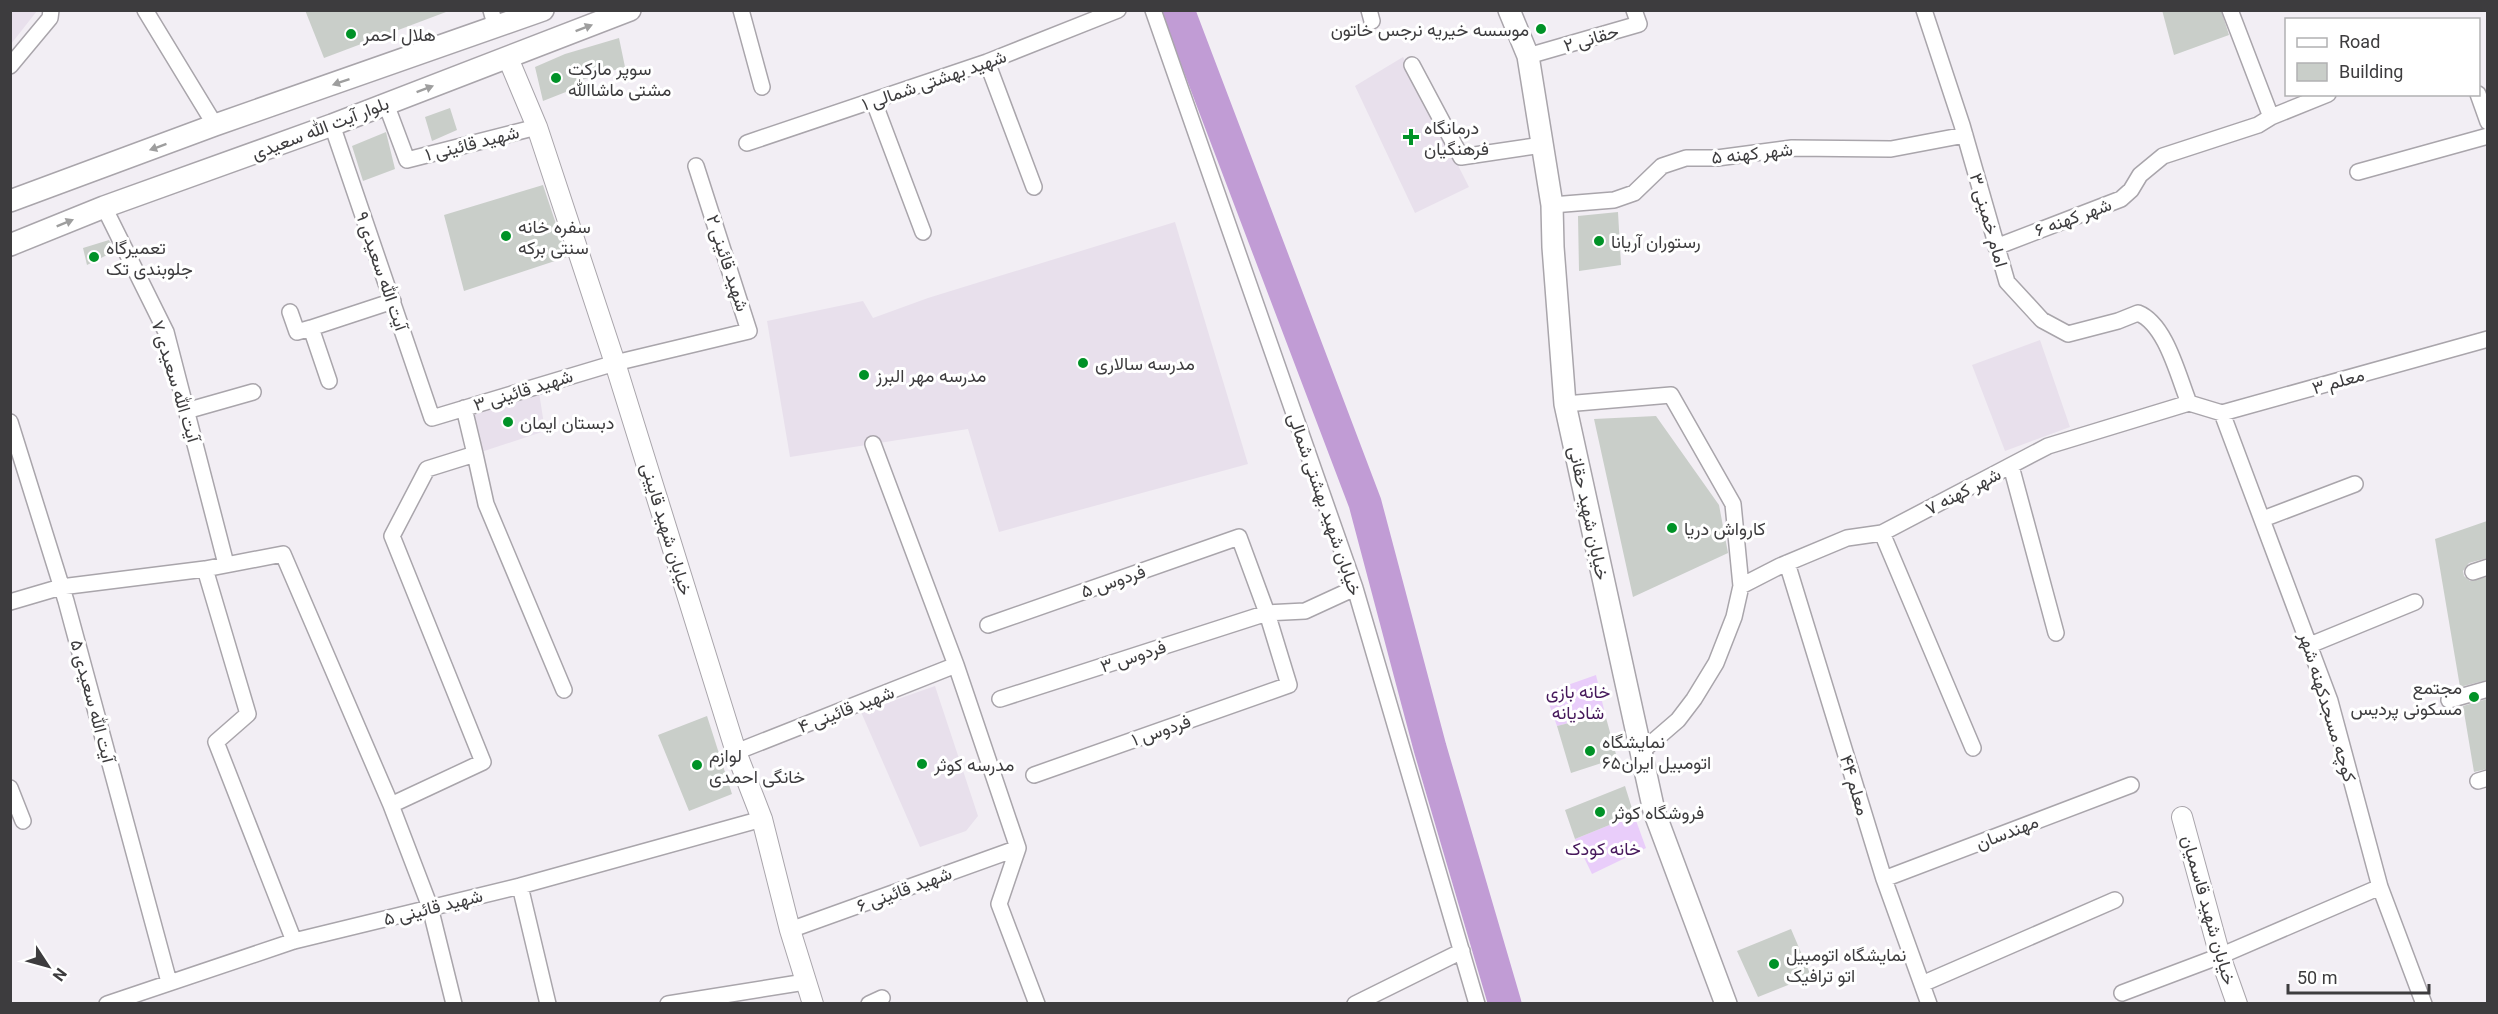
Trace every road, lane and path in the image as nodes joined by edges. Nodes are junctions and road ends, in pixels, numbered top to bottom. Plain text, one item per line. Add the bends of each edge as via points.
1 (51, 10) edge
2 (543, 10) edge
3 (630, 10) edge
4 (741, 10) edge
5 (1118, 10) edge
6 (1154, 10) edge
7 (1509, 10) edge
8 (1634, 10) edge
9 (1924, 10) edge
10 (2230, 10) edge
11 (149, 16) edge
12 (494, 19) edge
13 (520, 19) junction
14 (474, 36) junction
15 (530, 49) junction
16 (1528, 56) junction
17 (508, 58) junction
18 (987, 62) junction
19 (1412, 65) dead end
20 (10, 66) edge
21 (480, 69) junction
22 (762, 87) dead end
23 (2323, 96) edge
24 (2479, 96) edge
25 (874, 102) junction
26 (386, 104) junction
27 (2271, 117) junction
28 (2487, 122) edge
29 (215, 125) junction
30 (332, 125) junction
31 (537, 127) junction
32 (1965, 135) junction
33 (2487, 136) edge
34 (747, 143) dead end
35 (1542, 145) junction
36 (696, 166) dead end
37 (2358, 172) dead end
38 (1034, 187) dead end
39 (10, 201) edge
40 (1552, 205) junction
41 (104, 207) junction
42 (923, 231) dead end
43 (10, 245) edge
44 (1996, 247) junction
45 (393, 301) junction
46 (290, 312) dead end
47 (311, 328) junction
48 (2487, 339) edge
49 (615, 363) junction
50 (329, 381) dead end
51 (253, 392) dead end
52 (2189, 403) junction
53 (1565, 404) junction
54 (464, 408) junction
55 (186, 411) junction
56 (2222, 413) junction
57 (432, 418) joint
58 (10, 422) edge
59 (873, 444) dead end
60 (475, 454) junction
61 (2011, 466) junction
62 (2355, 483) dead end
63 (2263, 519) junction
64 (1882, 533) junction
65 (1787, 563) junction
66 (226, 564) junction
67 (205, 569) junction
68 (61, 586) junction
69 (1741, 586) junction
70 (1355, 588) junction
71 (10, 602) edge
72 (2415, 602) dead end
73 (1267, 613) junction
74 (988, 625) dead end
75 (2056, 633) dead end
76 (2310, 645) junction
77 (956, 665) junction
78 (2487, 689) edge
79 (564, 690) dead end
80 (1000, 699) dead end
81 (2449, 700) dead end
82 (1972, 748) dead end
83 (736, 752) junction
84 (1641, 752) junction
85 (1034, 775) dead end
86 (2131, 785) dead end
87 (10, 788) edge
88 (391, 805) junction
89 (2182, 817) dead end
90 (762, 819) junction
91 (23, 821) dead end
92 (1018, 848) junction
93 (1884, 879) junction
94 (520, 886) junction
95 (2380, 887) junction
96 (2115, 900) dead end
97 (430, 907) junction
98 (790, 930) junction
99 (294, 941) junction
100 (1462, 951) junction
101 (2220, 956) junction
102 (169, 982) junction
103 (805, 982) junction
104 (1922, 984) junction
105 (2122, 993) dead end
106 (107, 1004) edge
107 (454, 1004) edge
108 (548, 1004) edge
109 (668, 1004) edge
110 (813, 1004) edge
111 (1037, 1004) edge
112 (1354, 1004) edge
113 (1477, 1004) edge
114 (1726, 1004) edge
115 (1929, 1004) edge
116 (2237, 1004) edge
117 (2424, 1004) edge

1 - 20 street via 50,18
2 - 13 main road, بلوار آیت الله سعیدی
15 -> 3 main road, بلوار آیت الله سعیدی
4 - 22 street
5 - 18 street, شهید بهشتی شمالی ۱
6 - 70 street, خیابان شهید بهشتی شمالی
7 - 16 main road, خیابان شهید حقانی
8 - 16 street, حقانی ۲ via 1639,24
9 - 32 street, امام خمینی ۳
10 - 27 street
11 - 29 street
12 - 13 main road, بلوار آیت الله سعیدی
12 - 14 main road, بلوار آیت الله سعیدی
13 - 15 main road via 510,37 516,47
14 - 21 main road via 487,46 488,56
14 -> 29 main road, بلوار آیت الله سعیدی
15 - 17 main road, بلوار آیت الله سعیدی
16 - 35 main road, خیابان شهید حقانی
17 - 21 main road, بلوار آیت الله سعیدی
17 - 31 street, خیابان شهید قایینی
18 - 25 street, شهید بهشتی شمالی ۱
18 - 38 street
19 - 35 street via 1461,157
26 -> 21 main road, بلوار آیت الله سعیدی
23 - 27 street, شهر کهنه ۶
24 - 28 street
25 - 34 street, شهید بهشتی شمالی ۱
25 - 42 street
26 - 30 main road, بلوار آیت الله سعیدی
26 - 31 street, شهید قائینی ۱ via 407,160
27 - 44 street, شهر کهنه ۶ via 2163,156 2140,175 2121,200
29 -> 39 main road, بلوار آیت الله سعیدی
30 - 41 main road, بلوار آیت الله سعیدی
30 - 45 street, آیت الله سعیدی ۹
31 - 49 street, خیابان شهید قایینی
32 - 40 street, شهر کهنه ۵ via 1891,149 1792,148 1686,158 1662,166 1634,193 1614,200
32 - 44 street, امام خمینی ۳
33 - 37 street
35 - 40 main road, خیابان شهید حقانی
36 - 49 street, شهید قائینی ۲ via 750,331
40 - 53 main road, خیابان شهید حقانی
43 -> 41 main road, بلوار آیت الله سعیدی
41 - 55 street, آیت الله سعیدی ۷ via 166,333
44 - 52 street, امام خمینی ۳ via 2007,282 2043,320 2068,334 2138,313 2148,317 2160,332
45 - 47 street
45 - 57 street, آیت الله سعیدی ۹
46 - 47 street via 297,332
47 - 50 street
48 - 56 street, معلم ۳
49 - 54 street, شهید قائینی ۳
49 - 83 street, خیابان شهید قایینی
51 - 55 street
52 - 56 street
52 - 61 street, شهر کهنه ۷ via 2048,446
53 - 69 street via 1671,395 1733,504
53 - 84 main road, خیابان شهید حقانی
54 - 57 street, شهید قائینی ۳
54 - 60 street
55 - 66 street, آیت الله سعیدی ۷
56 - 63 street, کوچه مسجدکهنه شهر
58 - 68 street, آیت الله سعیدی ۵
59 - 77 street
60 - 79 street via 486,504
60 - 88 street via 427,469 392,536 483,762
61 - 64 street, شهر کهنه ۷
61 - 75 street
62 - 63 street
63 - 76 street, کوچه مسجدکهنه شهر
64 - 65 street, شهر کهنه ۷ via 1847,538
64 - 82 street
65 - 69 street, شهر کهنه ۷
65 - 93 street, معلم ۴۴
66 - 67 street
66 - 88 street via 283,554
67 - 68 street
67 - 99 street via 248,714 216,742
68 - 71 street
68 - 102 street, آیت الله سعیدی ۵
69 - 84 street via 1716,663 1678,720
70 - 73 street, فردوس ۳ via 1305,611
70 - 100 street, خیابان شهید بهشتی شمالی
72 - 76 street
73 - 74 street, فردوس ۵ via 1239,537
73 - 80 street, فردوس ۳
73 - 85 street, فردوس ۱ via 1289,685
76 - 95 street, کوچه مسجدکهنه شهر via 2330,701
77 - 83 street, شهید قائینی ۴
77 - 92 street
78 - 81 street
83 - 90 street, خیابان شهید قایینی
84 - 114 main road, خیابان شهید حقانی via 1653,811
86 - 93 street, مهندسان
87 - 91 street
88 - 97 street
89 - 101 street, خیابان شهید قاسمیان
90 - 94 street, شهید قائینی ۵
90 - 98 street, خیابان شهید قایینی
92 - 98 street, شهید قائینی ۶
92 - 111 street via 999,904
93 - 104 street, معلم ۴۴
94 - 97 street, شهید قائینی ۵
94 - 108 street
95 - 101 street
95 - 117 street, کوچه مسجدکهنه شهر
96 - 104 street
97 - 99 street, شهید قائینی ۵
97 - 107 street
98 - 103 street, خیابان شهید قایینی
99 - 102 street, شهید قائینی ۵
100 - 112 street
100 - 113 street, خیابان شهید بهشتی شمالی
101 - 105 street
101 - 116 street, خیابان شهید قاسمیان
102 - 106 street, شهید قائینی ۵
103 - 109 street
103 - 110 street, خیابان شهید قایینی
104 - 115 street, معلم ۴۴

